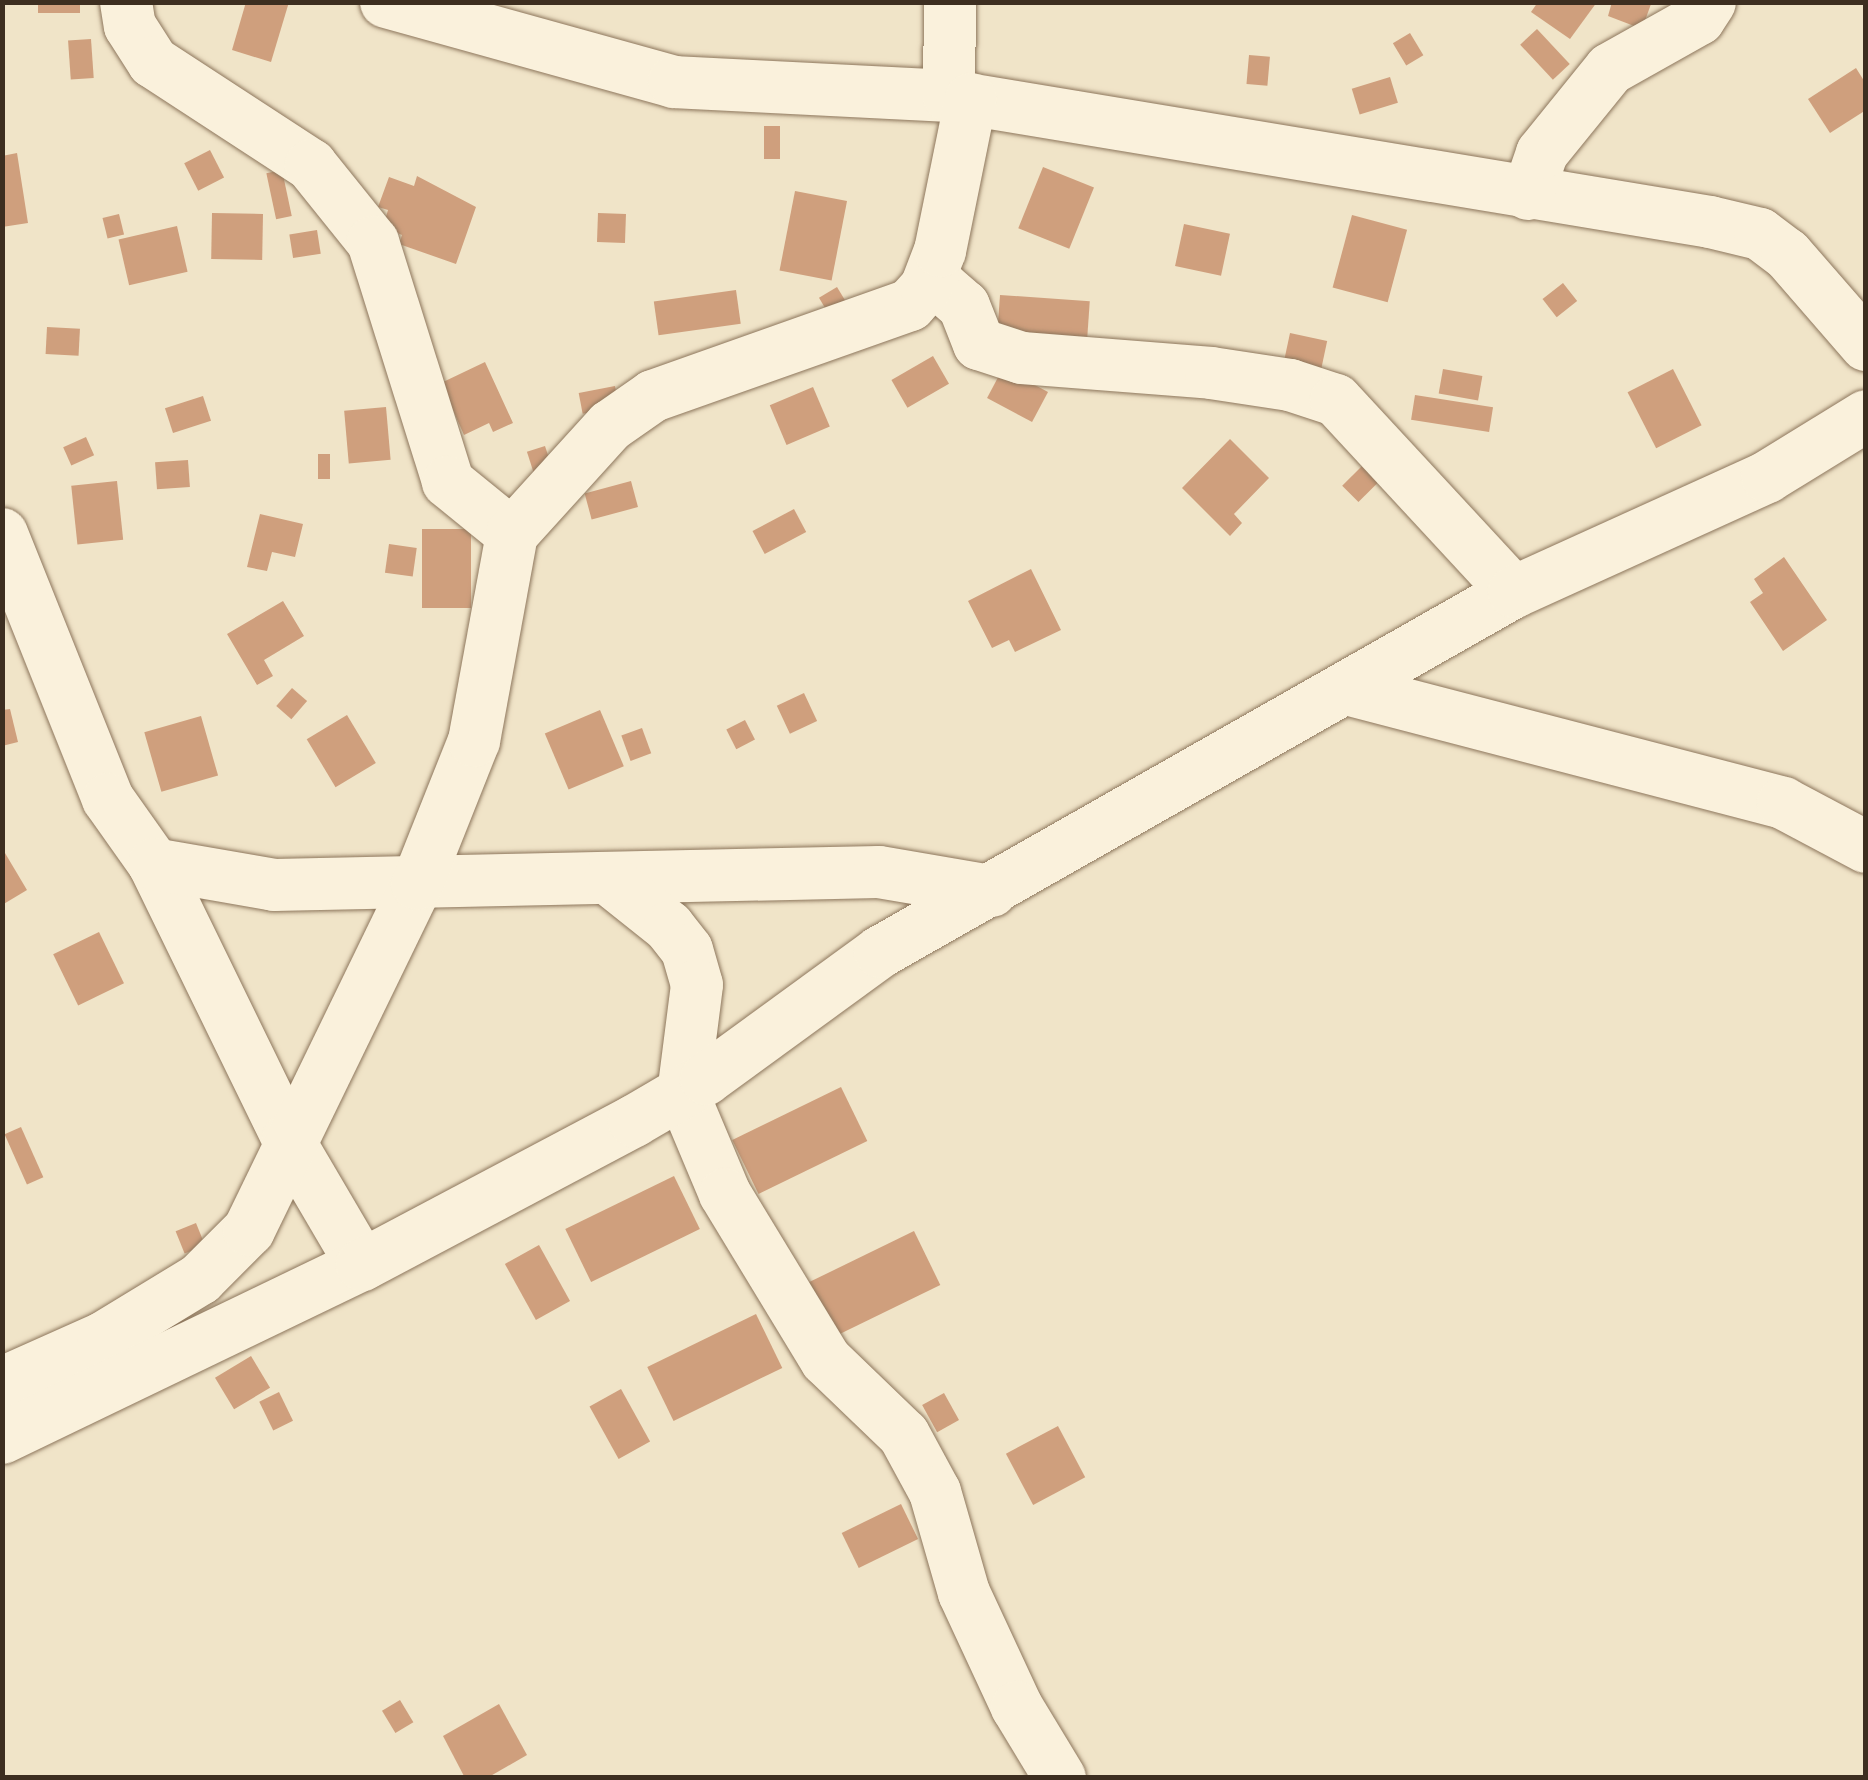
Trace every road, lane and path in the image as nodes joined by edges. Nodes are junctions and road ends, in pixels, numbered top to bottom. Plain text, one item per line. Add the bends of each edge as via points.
1 (126, 2) edge
2 (386, 2) edge
3 (950, 2) edge
4 (1710, 2) edge
5 (464, 14) edge
6 (960, 98) junction
7 (1528, 194) junction
8 (926, 287) junction
9 (1866, 344) edge
10 (1866, 416) edge
11 (2, 534) edge
12 (512, 534) junction
13 (1514, 592) junction
14 (1350, 690) junction
15 (1866, 847) edge
16 (154, 864) junction
17 (610, 880) junction
18 (417, 884) junction
19 (991, 891) junction
20 (682, 1094) junction
21 (288, 1139) junction
22 (362, 1266) junction
23 (2, 1383) edge
24 (2, 1438) edge
25 (1060, 1778) edge

1 - 12 street via 130,26 153,62 312,165 373,242 448,482
2 - 5 street
3 - 6 street
4 - 7 street via 1699,19 1610,70 1542,153
5 - 6 street via 674,82
6 - 7 street
6 - 8 street
7 - 9 street via 1760,234 1787,254
8 - 12 street via 910,305 653,396 610,426
8 - 13 street via 942,287 964,306 979,344 1022,358 1212,374 1290,385 1336,400
10 - 13 street via 1767,477
11 - 16 street via 108,799
12 - 18 street via 474,741
13 - 14 street
14 - 15 street via 1783,803
14 - 19 street
16 - 18 street via 274,886
16 - 21 street
17 - 18 street
17 - 19 street via 878,872
17 - 20 street via 687,950 697,985
18 - 21 street
19 - 20 street via 823,989
20 - 22 street
20 - 25 street via 725,1194 787,1306 826,1360 904,1434 935,1492 964,1593 1017,1707
21 - 22 street
21 - 23 street via 249,1230 200,1278 103,1338
22 - 24 street

